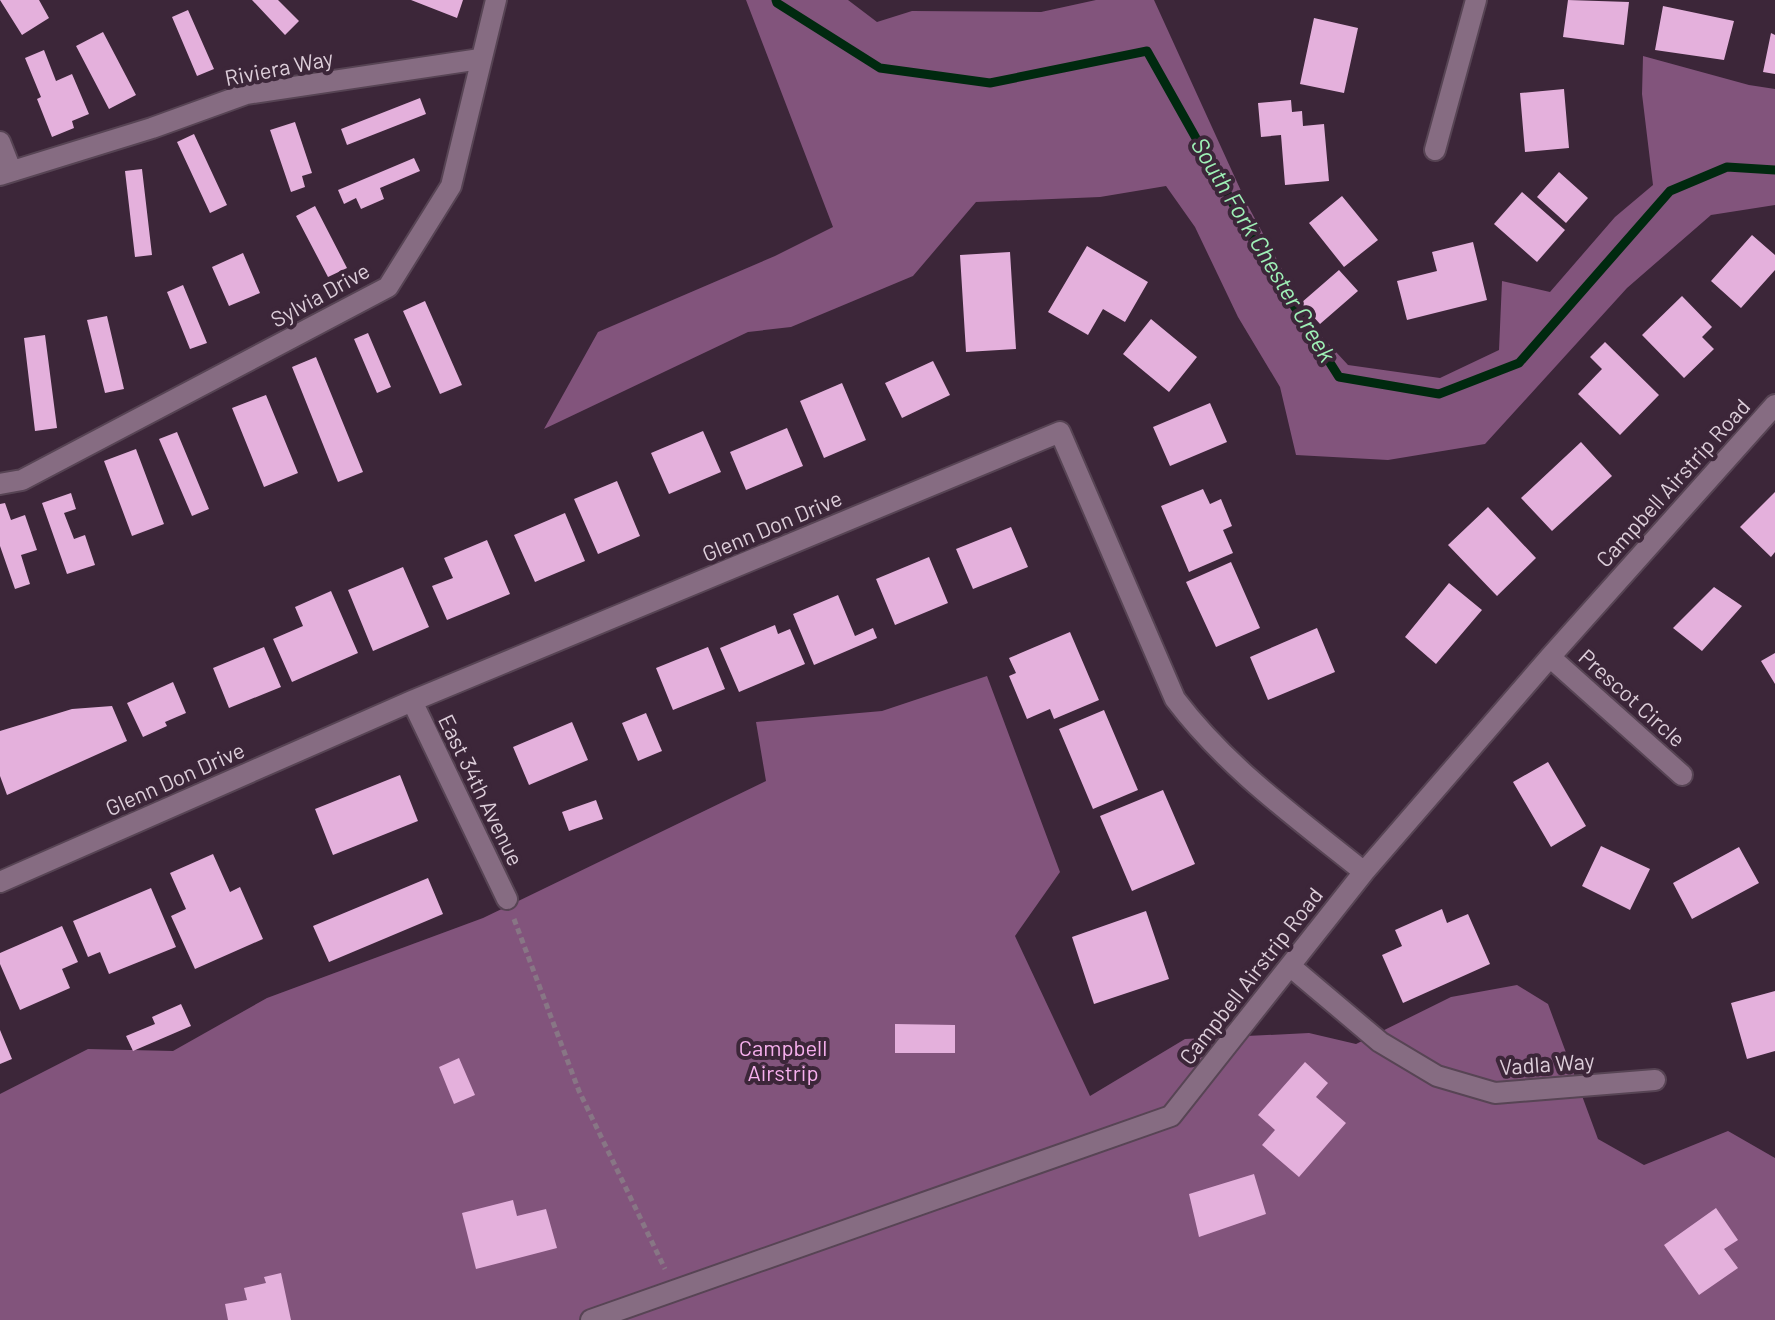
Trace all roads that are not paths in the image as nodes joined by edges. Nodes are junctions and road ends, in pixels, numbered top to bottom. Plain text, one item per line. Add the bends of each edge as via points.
1 (496, 0) edge
2 (1476, 0) edge
3 (480, 59) junction
4 (0, 142) edge
5 (1435, 150) dead end
6 (6, 172) edge
7 (1775, 405) edge
8 (0, 484) edge
9 (1550, 657) junction
10 (412, 701) junction
11 (1682, 775) dead end
12 (1364, 872) junction
13 (0, 882) edge
14 (507, 899) road end
15 (1290, 966) junction
16 (1655, 1080) dead end
17 (591, 1320) edge

1 - 3 street, Sylvia Drive
2 - 5 street
3 - 6 street, Riviera Way via 246,94
3 - 8 street, Sylvia Drive via 451,186 388,287 22,480
4 - 6 street
7 - 9 street, Campbell Airstrip Road
9 - 11 street, Prescot Circle
9 - 12 street, Campbell Airstrip Road
10 - 12 street, Glenn Don Drive via 1060,432 1175,699 1239,771
10 - 13 street, Glenn Don Drive
10 - 14 street, East 34th Avenue
12 - 15 street, Campbell Airstrip Road
15 - 16 street, Vadla Way via 1380,1042 1437,1076 1495,1093
15 - 17 street, Campbell Airstrip Road via 1171,1116

